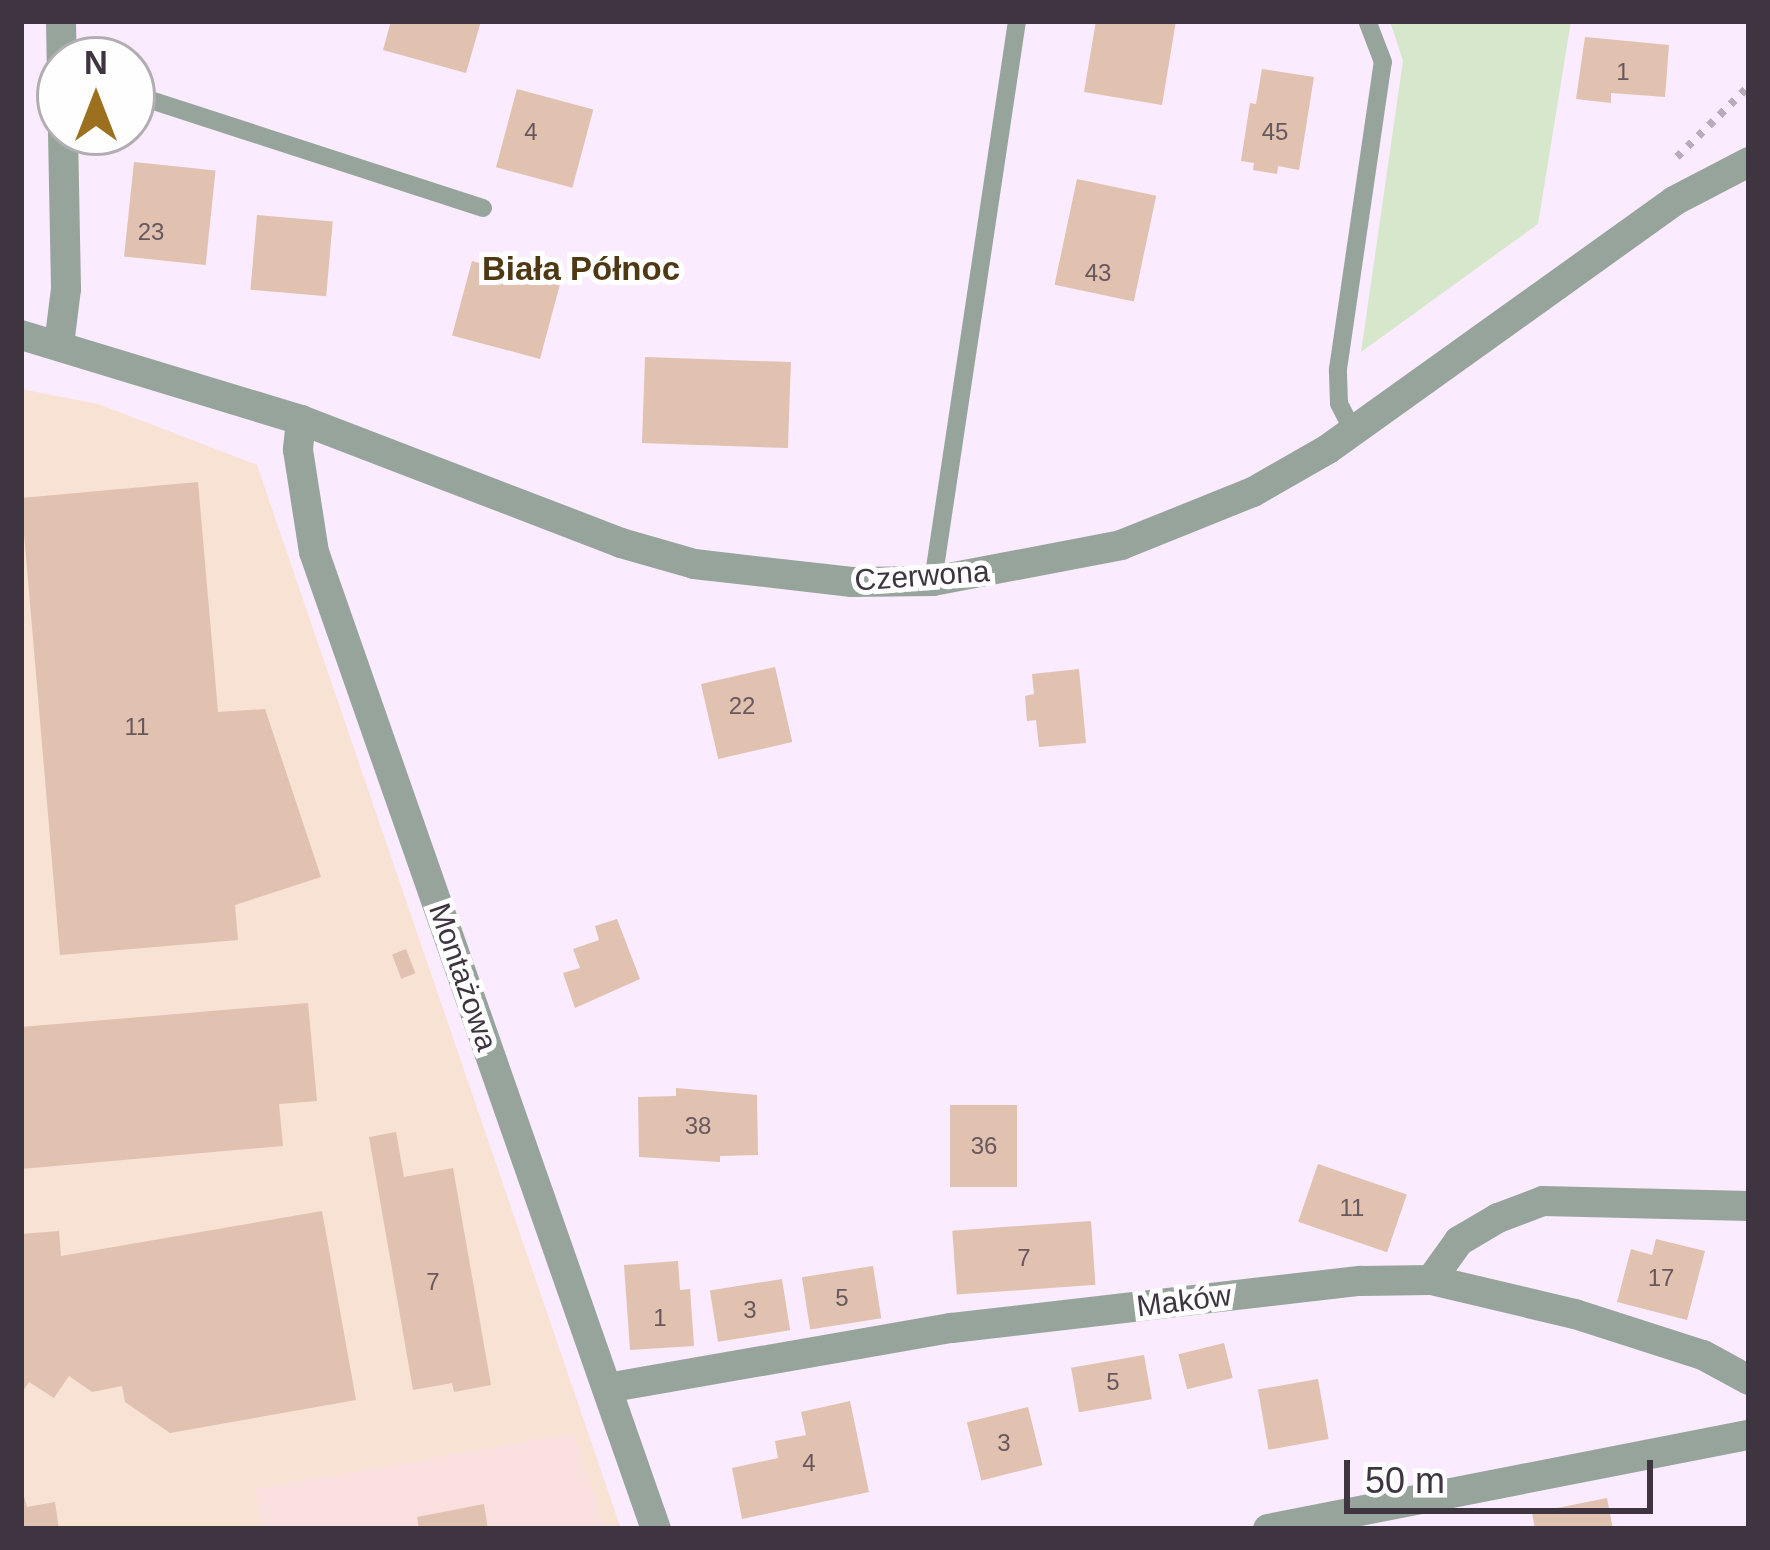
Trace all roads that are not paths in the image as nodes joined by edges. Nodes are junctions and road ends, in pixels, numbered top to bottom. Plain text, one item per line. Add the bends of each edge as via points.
1 (1017, 21) edge
2 (1368, 23) edge
3 (156, 102) edge
4 (64, 156) edge
5 (1749, 162) edge
6 (483, 208) dead end
7 (21, 335) edge
8 (59, 345) junction
9 (301, 420) junction
10 (1353, 431) junction
11 (933, 581) junction
12 (1749, 1206) edge
13 (1431, 1280) junction
14 (1749, 1380) edge
15 (608, 1388) junction
16 (1749, 1435) edge
17 (656, 1529) edge
18 (1268, 1529) edge

1 - 11 lane
2 - 10 lane via 1383,62 1338,369 1340,403
3 - 6 lane
4 - 8 street
5 - 10 street, Czerwona via 1618,238
7 - 8 street, Czerwona
8 - 9 street, Czerwona
9 - 11 street, Czerwona via 694,564 852,583
9 - 15 street, Montażowa via 314,552
10 - 11 street, Czerwona via 1253,492 1121,545
12 - 13 street via 1543,1202 1459,1241
13 - 14 street, Maków via 1703,1354
13 - 15 street, Maków via 952,1328
15 - 17 street, Montażowa
16 - 18 street

